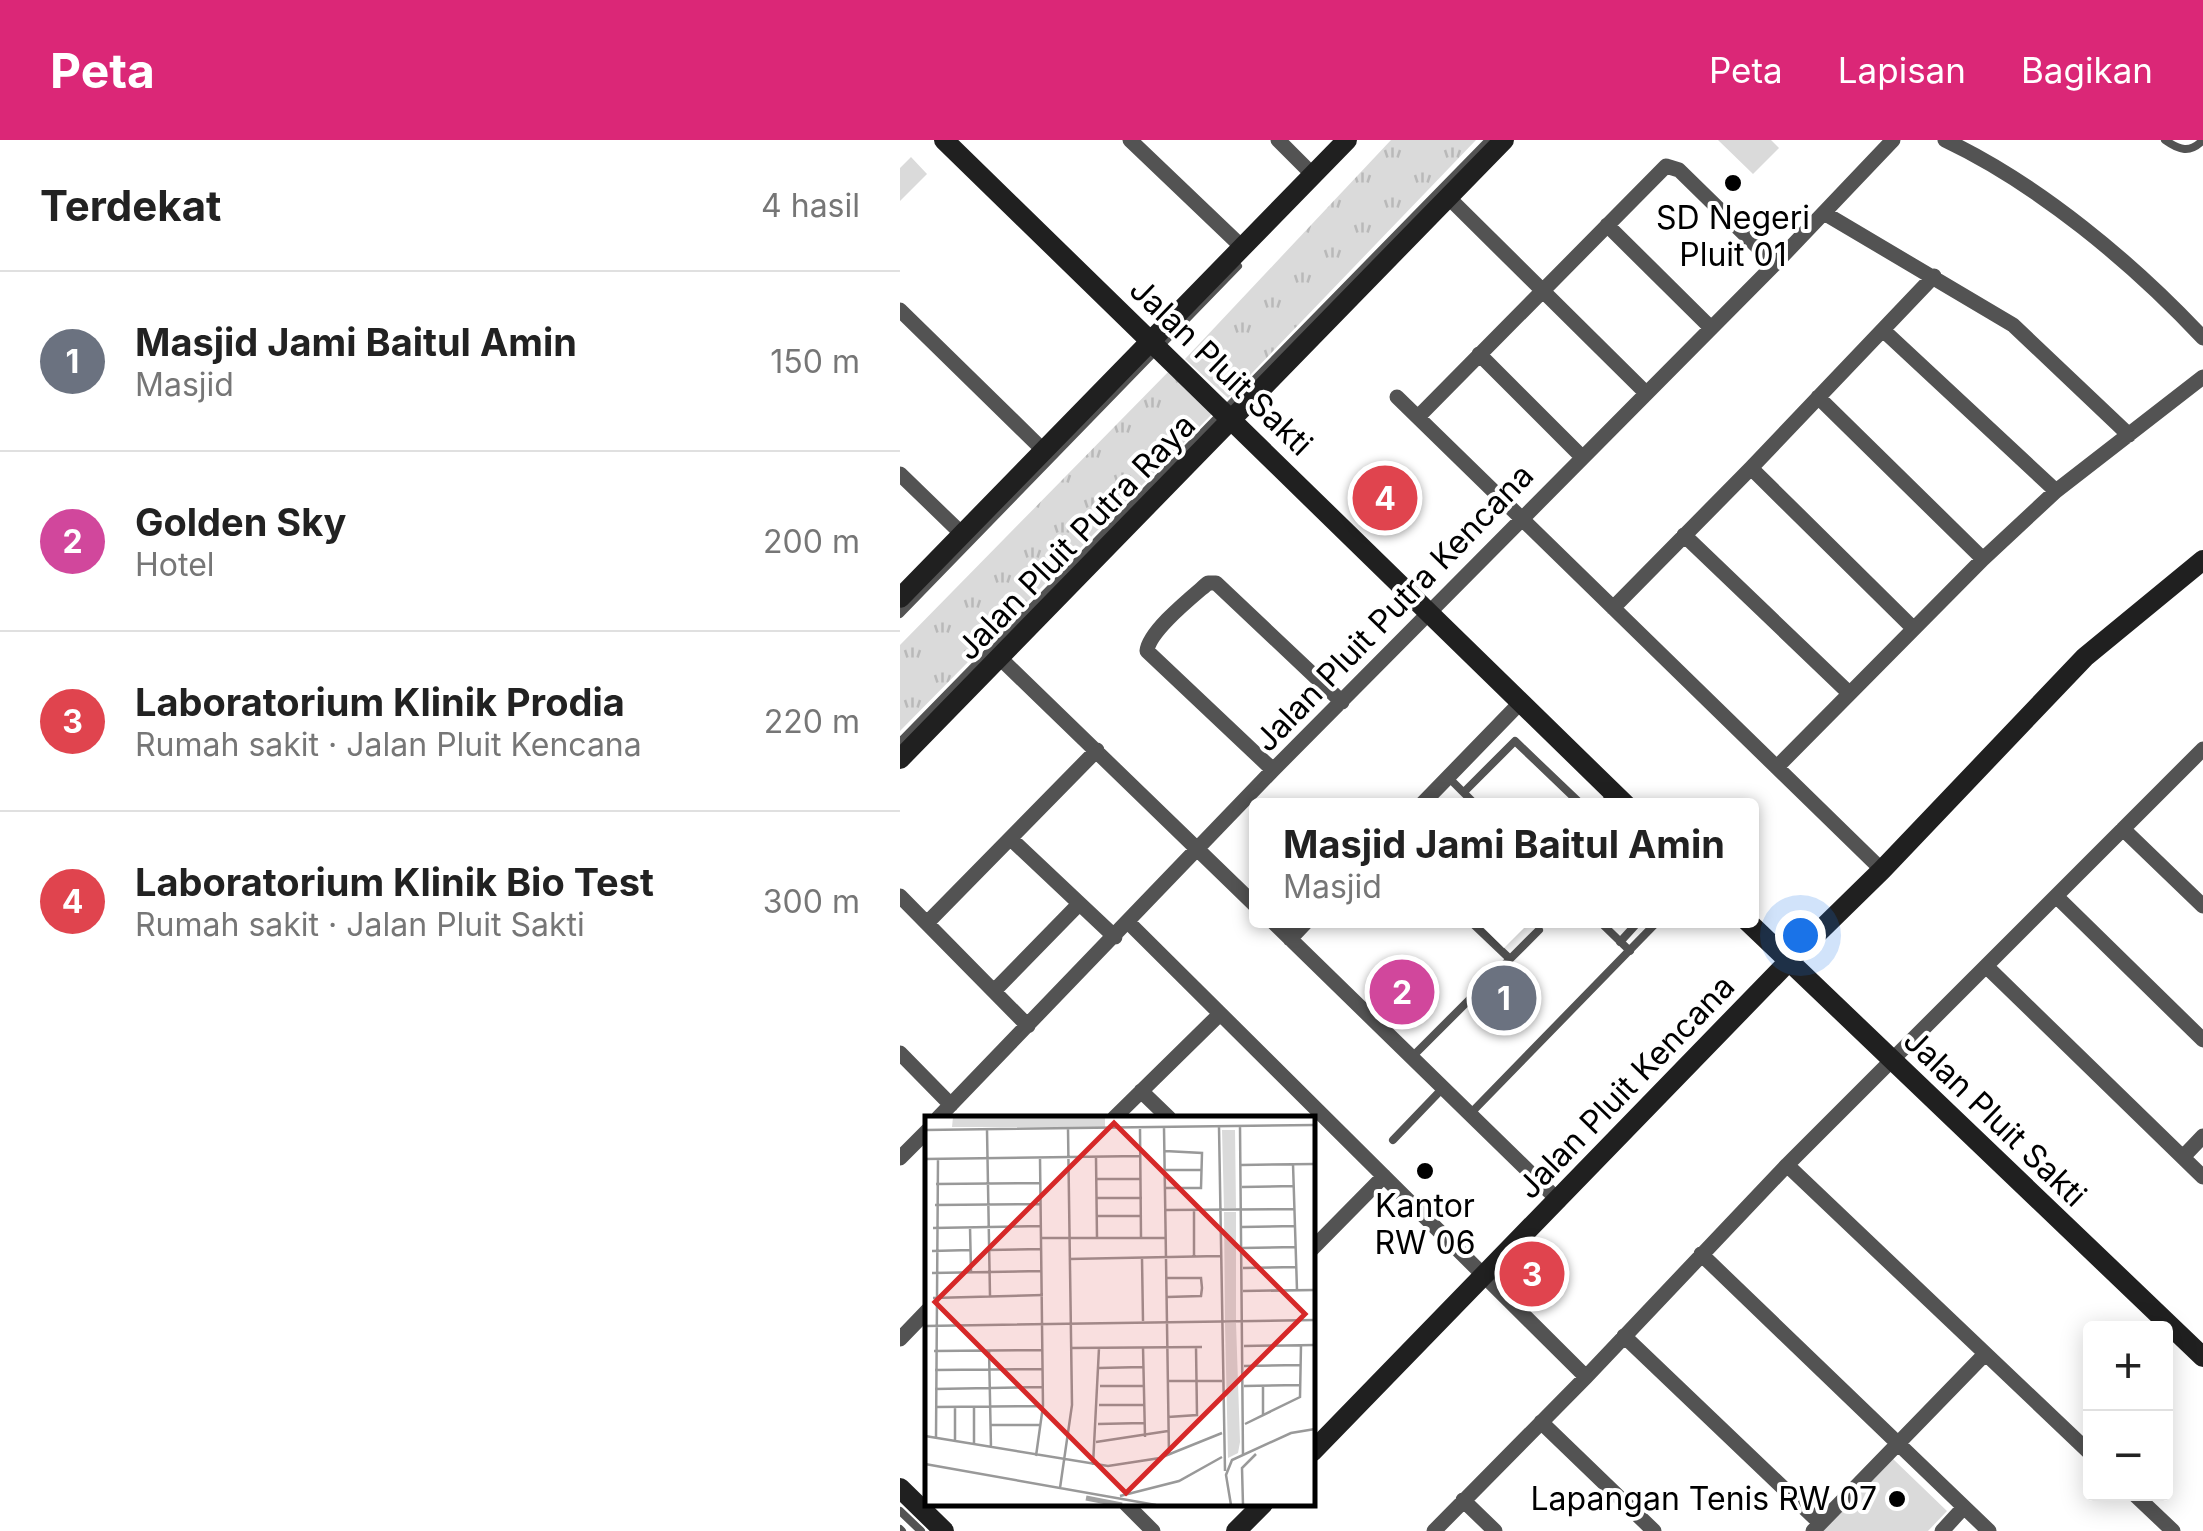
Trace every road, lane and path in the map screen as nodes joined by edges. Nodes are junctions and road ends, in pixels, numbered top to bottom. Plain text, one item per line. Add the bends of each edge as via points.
1 (944, 140) edge
2 (1130, 140) edge
3 (1278, 140) edge
4 (1347, 140) edge
5 (1359, 140) edge
6 (1489, 140) edge
7 (1504, 140) edge
8 (1892, 140) edge
9 (1944, 140) edge
10 (2165, 140) edge
11 (2203, 140) edge
12 (1313, 175) junction
13 (1449, 198) junction
14 (1824, 213) junction
15 (1607, 225) junction
16 (1242, 247) junction
17 (1775, 264) junction
18 (1934, 276) junction
19 (1542, 290) junction
20 (900, 310) edge
21 (1710, 327) junction
22 (1884, 330) junction
23 (2203, 338) edge
24 (1155, 345) junction
25 (1479, 354) junction
26 (2203, 378) edge
27 (1644, 392) junction
28 (1396, 397) dead end
29 (1818, 397) junction
30 (1229, 415) junction
31 (1418, 417) junction
32 (2129, 436) junction
33 (1044, 451) junction
34 (1581, 456) junction
35 (1752, 468) junction
36 (900, 474) edge
37 (2056, 491) junction
38 (1521, 518) junction
39 (962, 534) junction
40 (1684, 535) junction
41 (1983, 558) junction
42 (2203, 560) edge
43 (900, 598) edge
44 (1612, 608) junction
45 (1430, 613) junction
46 (900, 614) edge
47 (1914, 628) junction
48 (1000, 658) junction
49 (1848, 694) junction
50 (1342, 702) junction
51 (1521, 702) junction
52 (900, 742) edge
53 (1098, 750) junction
54 (2197, 754) edge
55 (900, 759) edge
56 (1778, 766) junction
57 (1273, 770) junction
58 (2203, 772) edge
59 (1448, 777) junction
60 (1464, 792) junction
61 (1428, 798) edge
62 (1470, 798) edge
63 (1575, 798) edge
64 (1611, 798) edge
65 (2122, 829) junction
66 (1011, 839) junction
67 (1198, 849) junction
68 (1882, 870) junction
69 (900, 896) edge
70 (2057, 897) junction
71 (1249, 899) edge
72 (1079, 904) junction
73 (2203, 906) edge
74 (927, 923) junction
75 (1129, 923) junction
76 (1279, 928) edge
77 (1300, 928) edge
78 (1477, 928) edge
79 (1606, 928) edge
80 (1633, 928) edge
81 (1652, 928) edge
82 (1754, 928) edge
83 (1539, 930) dead end
84 (1115, 937) junction
85 (1290, 939) junction
86 (1620, 942) junction
87 (1630, 951) junction
88 (1510, 959) junction
89 (1789, 961) junction
90 (1987, 967) junction
91 (994, 991) junction
92 (1220, 1014) junction
93 (1028, 1026) junction
94 (2203, 1040) edge
95 (900, 1053) edge
96 (1411, 1058) junction
97 (1892, 1062) junction
98 (1443, 1089) junction
99 (1142, 1091) junction
100 (951, 1106) junction
101 (1469, 1115) junction
102 (940, 1116) edge
103 (1116, 1116) edge
104 (1167, 1116) edge
105 (925, 1133) edge
106 (2203, 1136) edge
107 (1393, 1140) dead end
108 (2182, 1157) junction
109 (900, 1158) edge
110 (1787, 1165) junction
111 (1384, 1176) junction
112 (2203, 1177) edge
113 (1559, 1200) junction
114 (1315, 1245) edge
115 (1701, 1254) junction
116 (1484, 1276) junction
117 (925, 1314) edge
118 (1624, 1336) junction
119 (900, 1339) edge
120 (1985, 1354) junction
121 (2203, 1357) edge
122 (1586, 1377) junction
123 (1541, 1422) junction
124 (1898, 1443) junction
125 (2083, 1446) edge
126 (1315, 1449) edge
127 (900, 1488) edge
128 (1463, 1500) junction
129 (2141, 1501) edge
130 (1128, 1506) edge
131 (1260, 1506) edge
132 (1964, 1508) junction
133 (900, 1511) edge
134 (1816, 1527) edge
135 (920, 1531) edge
136 (944, 1531) edge
137 (1153, 1531) edge
138 (1236, 1531) edge
139 (1434, 1531) edge
140 (1495, 1531) edge
141 (1654, 1531) edge
142 (1942, 1531) edge
143 (1989, 1531) edge
144 (2173, 1531) edge

1 - 24 street, Jalan Pluit Sakti
2 - 16 street
3 - 12 street
4 - 12 street
5 - 24 lane
6 - 30 lane
7 - 13 street, Jalan Pluit Putra Raya
8 - 14 street, Jalan Pluit Putra Kencana
9 - 23 street via 2060,213
10 - 11 lane via 2190,150
12 - 16 street
13 - 19 street
13 - 30 street, Jalan Pluit Putra Raya
14 - 17 street, Jalan Pluit Putra Kencana
14 - 18 street
15 - 17 street via 1672,165
15 - 19 street
15 - 21 street
16 - 24 street
17 - 21 street, Jalan Pluit Putra Kencana
18 - 22 street
18 - 32 street via 2013,325
19 - 25 street
19 - 27 street
20 - 33 street
21 - 27 street, Jalan Pluit Putra Kencana
22 - 29 street
22 - 37 street
24 - 30 street, Jalan Pluit Sakti
24 - 33 street
24 - 46 lane
25 - 31 street
25 - 34 street
26 - 32 street
27 - 34 street, Jalan Pluit Putra Kencana
28 - 31 street
29 - 35 street
29 - 41 street
30 - 45 street, Jalan Pluit Sakti
30 - 48 street, Jalan Pluit Putra Raya
30 - 52 lane
31 - 38 street
32 - 37 street
33 - 39 street
34 - 38 street, Jalan Pluit Putra Kencana
35 - 40 street
35 - 47 street
36 - 39 street
37 - 41 street
38 - 44 street
38 - 45 street, Jalan Pluit Putra Kencana
39 - 43 street
40 - 44 street
40 - 49 street
41 - 47 street
42 - 68 street, Jalan Pluit Kencana via 2084,658
44 - 56 street
45 - 50 street, Jalan Pluit Putra Kencana
45 - 51 street, Jalan Pluit Sakti
47 - 49 street
48 - 53 street
48 - 55 street, Jalan Pluit Putra Raya
49 - 56 street
50 - 57 street, Jalan Pluit Putra Kencana
50 - 57 street via 1219,585 1208,582 1150,639 1146,649 1152,656
51 - 59 street
51 - 64 street, Jalan Pluit Sakti
53 - 66 street
53 - 67 street
54 - 58 street
54 - 65 street
56 - 68 street
57 - 67 street, Jalan Pluit Putra Kencana
59 - 60 lane
59 - 61 street
60 - 62 lane
60 - 63 lane via 1515,741
65 - 70 street
65 - 73 street
66 - 72 street
66 - 74 street
67 - 71 street
67 - 75 street, Jalan Pluit Putra Kencana
68 - 89 street, Jalan Pluit Kencana
69 - 74 street
70 - 90 street
70 - 94 street
72 - 84 street
72 - 91 street
74 - 91 street
75 - 84 street, Jalan Pluit Putra Kencana
75 - 92 street
76 - 85 street
77 - 85 street
78 - 88 lane
79 - 86 lane
80 - 86 lane
81 - 87 lane
82 - 89 street, Jalan Pluit Sakti
83 - 88 lane
84 - 93 street, Jalan Pluit Putra Kencana
85 - 96 street
86 - 87 lane
87 - 101 lane
88 - 96 lane
89 - 97 street, Jalan Pluit Sakti
89 - 113 street, Jalan Pluit Kencana
90 - 97 street
90 - 108 street
91 - 93 street
92 - 99 street
92 - 111 street
93 - 100 street, Jalan Pluit Putra Kencana
95 - 100 street
96 - 98 street
97 - 110 street
97 - 121 street, Jalan Pluit Sakti
98 - 101 street
98 - 107 lane
99 - 103 street
99 - 104 street
100 - 102 street, Jalan Pluit Putra Kencana
101 - 113 street
105 - 109 street
106 - 108 street
108 - 112 street
110 - 115 street
110 - 120 street
111 - 114 street
111 - 116 street
113 - 116 street, Jalan Pluit Kencana
115 - 118 street
115 - 124 street
116 - 122 street
116 - 126 street, Jalan Pluit Kencana
117 - 119 street
118 - 122 street
118 - 134 street
120 - 124 street
120 - 125 street
122 - 123 street
123 - 128 street
123 - 141 street
124 - 132 street
124 - 134 street
127 - 136 street
128 - 139 street
128 - 140 street
129 - 144 street
130 - 137 street
131 - 138 street
132 - 142 street
132 - 143 street
133 - 135 lane

